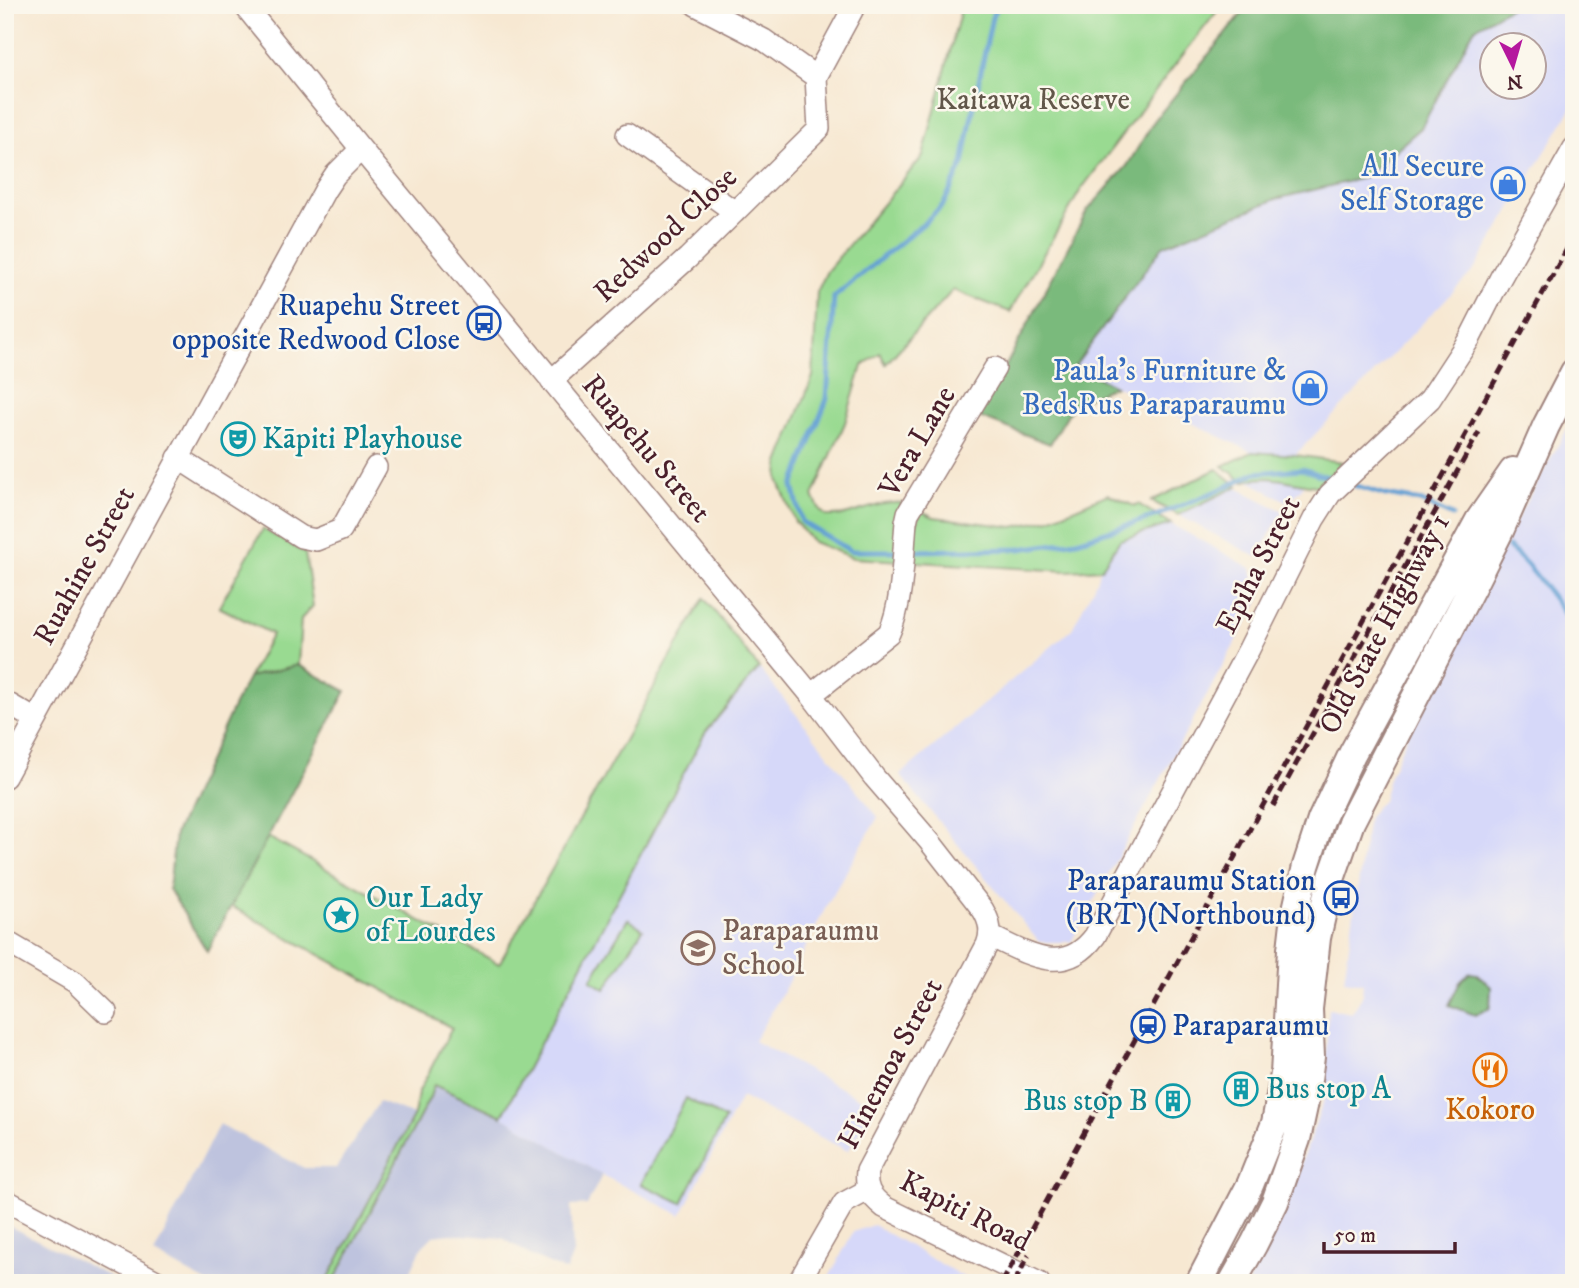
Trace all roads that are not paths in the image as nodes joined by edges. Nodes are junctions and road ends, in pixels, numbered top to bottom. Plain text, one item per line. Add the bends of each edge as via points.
1 (244, 5) edge
2 (696, 5) edge
3 (855, 5) edge
4 (816, 77) junction
5 (627, 135) dead end
6 (1574, 148) edge
7 (361, 149) junction
8 (735, 212) junction
9 (995, 368) dead end
10 (1574, 372) edge
11 (551, 381) junction
12 (178, 458) junction
13 (376, 467) dead end
14 (1485, 534) junction
15 (811, 695) junction
16 (5, 702) edge
17 (36, 720) junction
18 (5, 777) edge
19 (990, 936) junction
20 (5, 941) edge
21 (106, 1012) dead end
22 (868, 1190) junction
23 (5, 1200) edge
24 (160, 1283) edge
25 (798, 1283) edge
26 (1039, 1283) edge
27 (1199, 1283) edge
28 (1232, 1283) edge

1 - 7 street, Ruapehu Street
2 - 4 street via 764,40
3 - 4 street
4 - 8 street, Redwood Close via 819,129
5 - 8 street
6 - 19 street, Epiha Street via 1470,338 1430,399 1330,494 1095,936 1077,955 1055,960
7 - 11 street, Ruapehu Street
7 - 12 street, Ruahine Street via 325,190
8 - 11 street, Redwood Close
9 - 15 street, Vera Lane via 913,504 906,522 897,608 889,632
10 - 14 main road, Old State Highway 1
11 - 15 street, Ruapehu Street
12 - 13 street via 301,537 316,540 341,530
12 - 17 street, Ruahine Street
14 - 27 main road, Old State Highway 1 via 1340,777 1321,820 1294,924 1284,1074 1275,1123 1250,1185
14 - 28 main road, Old State Highway 1 via 1429,673 1351,822 1332,876 1314,962 1311,1057 1297,1139 1275,1202
15 - 19 street, Ruapehu Street via 983,910
16 - 17 street
17 - 18 street, Ruahine Street
19 - 22 street, Hinemoa Street via 867,1171
20 - 21 street via 75,982
22 - 25 street, Hinemoa Street via 844,1203
22 - 26 street, Kapiti Road via 884,1207
23 - 24 street

